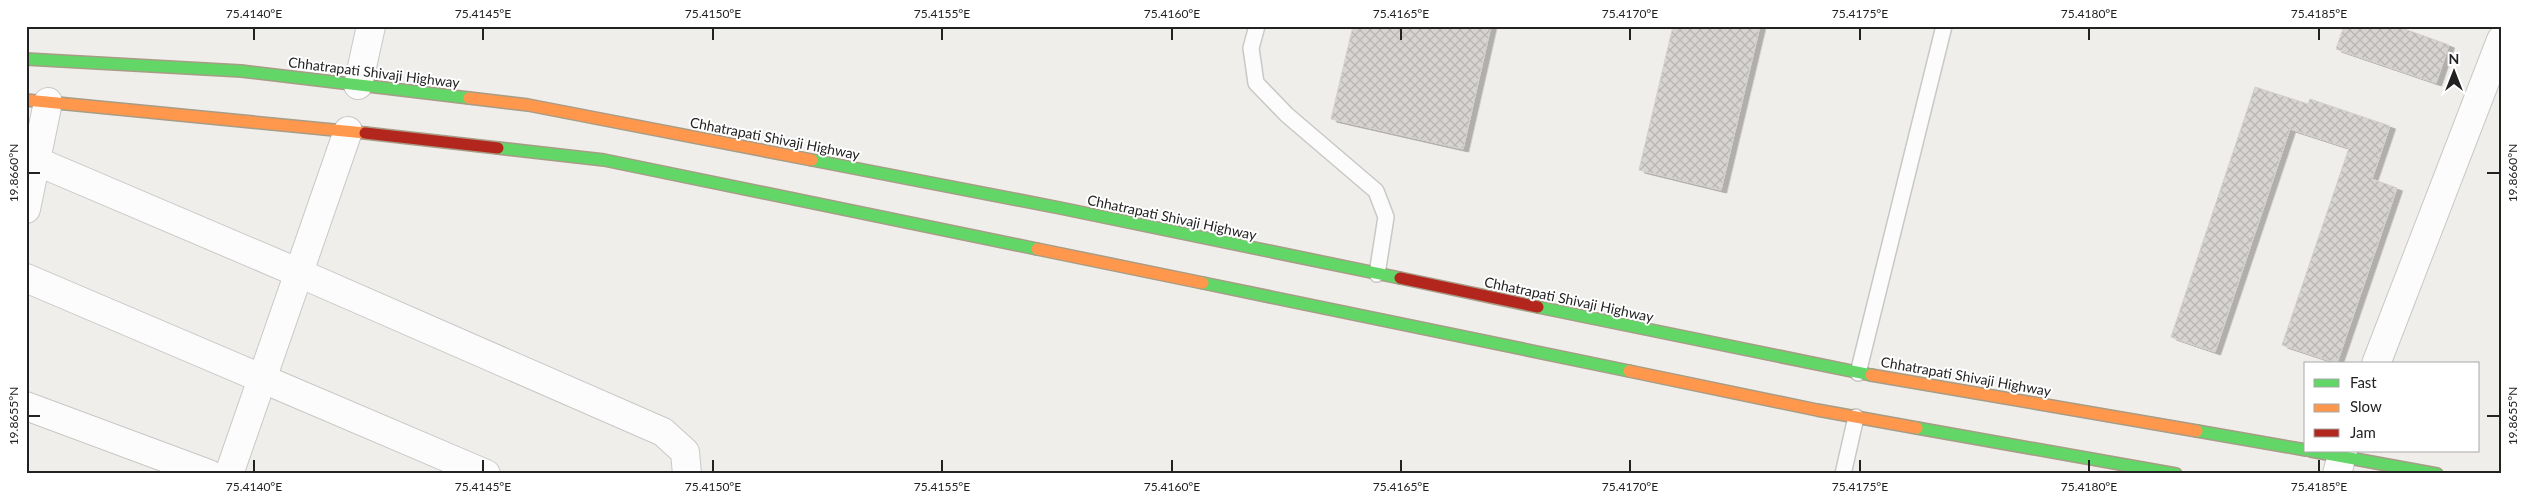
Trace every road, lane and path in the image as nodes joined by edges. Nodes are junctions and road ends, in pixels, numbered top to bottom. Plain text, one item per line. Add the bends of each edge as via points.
1 (371, 26) edge
2 (1257, 26) edge
3 (1944, 26) edge
4 (2501, 40) edge
5 (26, 59) edge
6 (358, 85) junction
7 (37, 101) edge
8 (348, 131) junction
9 (36, 161) junction
10 (26, 209) edge
11 (299, 272) junction
12 (1377, 274) junction
13 (26, 278) edge
14 (2377, 362) edge
15 (1858, 373) junction
16 (262, 379) junction
17 (26, 406) edge
18 (1856, 417) junction
19 (2304, 450) edge
20 (2314, 452) edge
21 (2340, 460) edge
22 (208, 474) edge
23 (229, 474) edge
24 (486, 474) edge
25 (687, 474) edge
26 (1843, 474) edge
27 (2176, 474) edge
28 (2437, 474) edge

1 - 6 street
2 - 12 lane via 1251,48 1256,83 1287,115 1376,191 1386,217
3 - 15 lane
4 - 14 street
5 - 6 main road, Chhatrapati Shivaji Highway via 241,71
6 - 12 main road, Chhatrapati Shivaji Highway via 528,105 1060,208
7 - 8 main road
7 - 9 street
8 - 11 street
8 - 18 main road via 604,160 1332,312
9 - 10 street
9 - 11 street
11 - 16 street
11 - 25 street via 663,432 685,452
12 - 15 main road, Chhatrapati Shivaji Highway
13 - 16 street
15 - 19 main road, Chhatrapati Shivaji Highway
16 - 23 street
16 - 24 street
17 - 22 street
18 - 26 lane
18 - 27 main road
20 - 21 main road
21 - 28 main road

